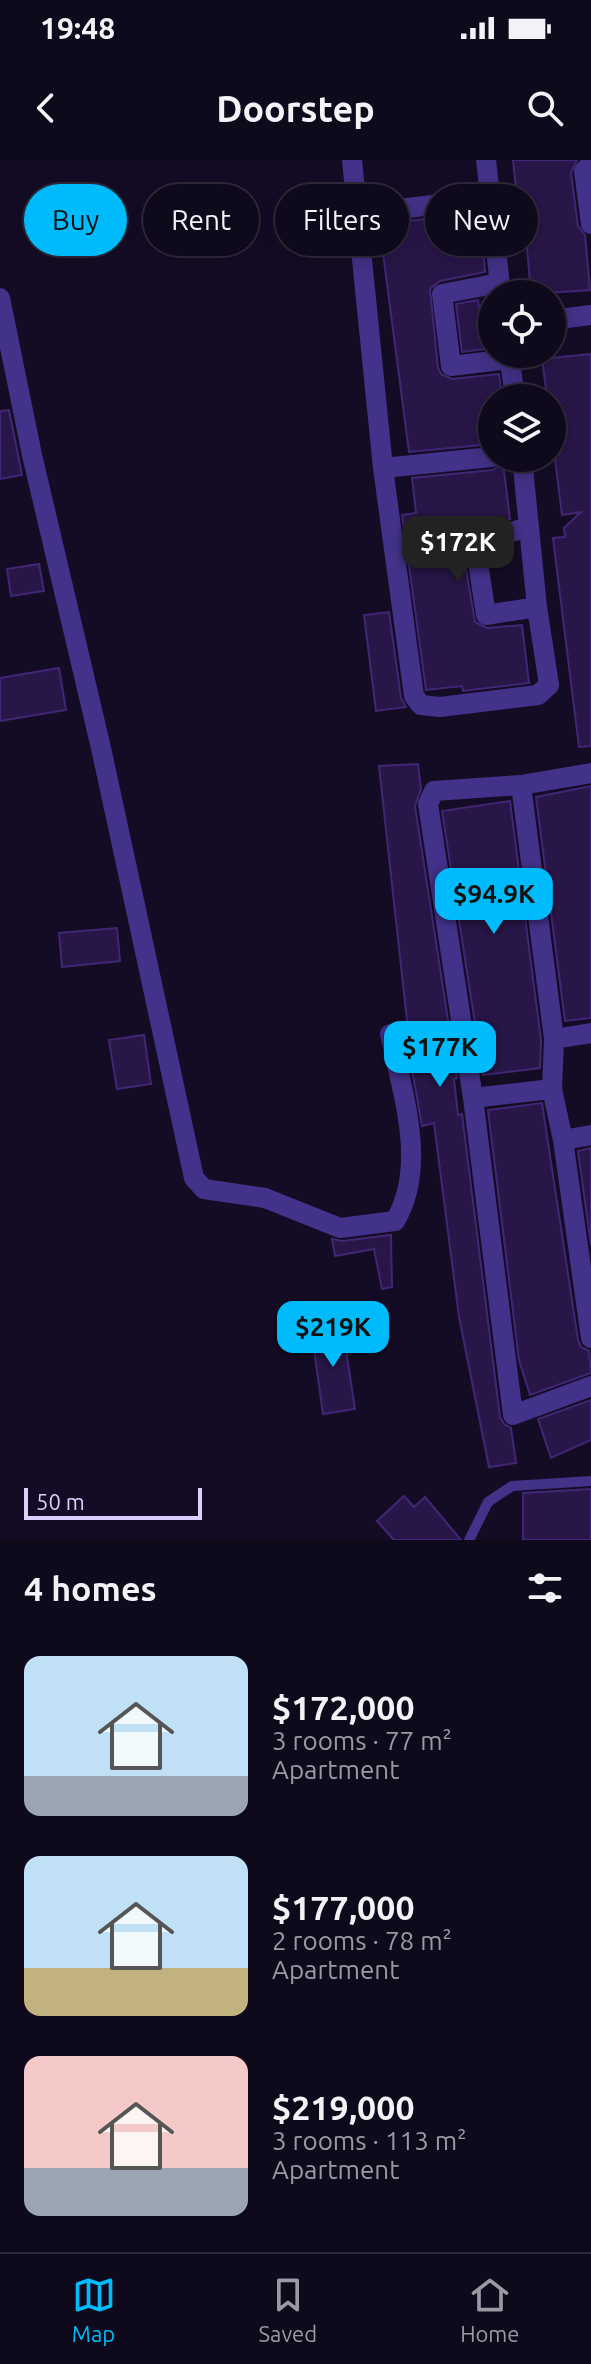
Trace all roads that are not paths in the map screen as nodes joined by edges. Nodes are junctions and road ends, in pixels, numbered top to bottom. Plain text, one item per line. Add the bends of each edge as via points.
1 (352, 160) edge
2 (486, 160) edge
3 (591, 164) edge
4 (355, 184) edge
5 (489, 184) edge
6 (591, 224) edge
7 (362, 256) edge
8 (496, 256) edge
9 (499, 280) edge
10 (478, 291) edge
11 (0, 298) edge
12 (591, 315) edge
13 (566, 318) edge
14 (478, 362) edge
15 (478, 458) edge
16 (383, 468) junction
17 (523, 472) edge
18 (528, 527) junction
19 (537, 607) junction
20 (591, 773) edge
21 (521, 785) junction
22 (591, 1033) edge
23 (390, 1034) dead end
24 (554, 1039) junction
25 (552, 1089) junction
26 (473, 1098) junction
27 (591, 1135) edge
28 (563, 1140) junction
29 (591, 1338) edge
30 (591, 1386) edge
31 (591, 1481) edge
32 (469, 1540) edge

1 - 4 street
2 - 5 street
3 - 6 street via 584,171
7 - 16 street
8 - 9 street
10 - 14 street via 442,294 451,366
11 - 23 street via 194,1178 204,1189 265,1198 340,1228 395,1221 409,1182 410,1138
12 - 13 street
15 - 16 street
16 - 19 street via 414,696 421,705 538,695 549,685
17 - 18 street
18 - 19 street
18 - 19 street via 475,543 486,615
20 - 21 street
21 - 24 street
21 - 26 street via 434,791 428,804
22 - 24 street
24 - 25 street
25 - 26 street
25 - 28 street
26 - 30 street via 513,1415
27 - 28 street
28 - 29 street
31 - 32 lane via 512,1486 488,1502

